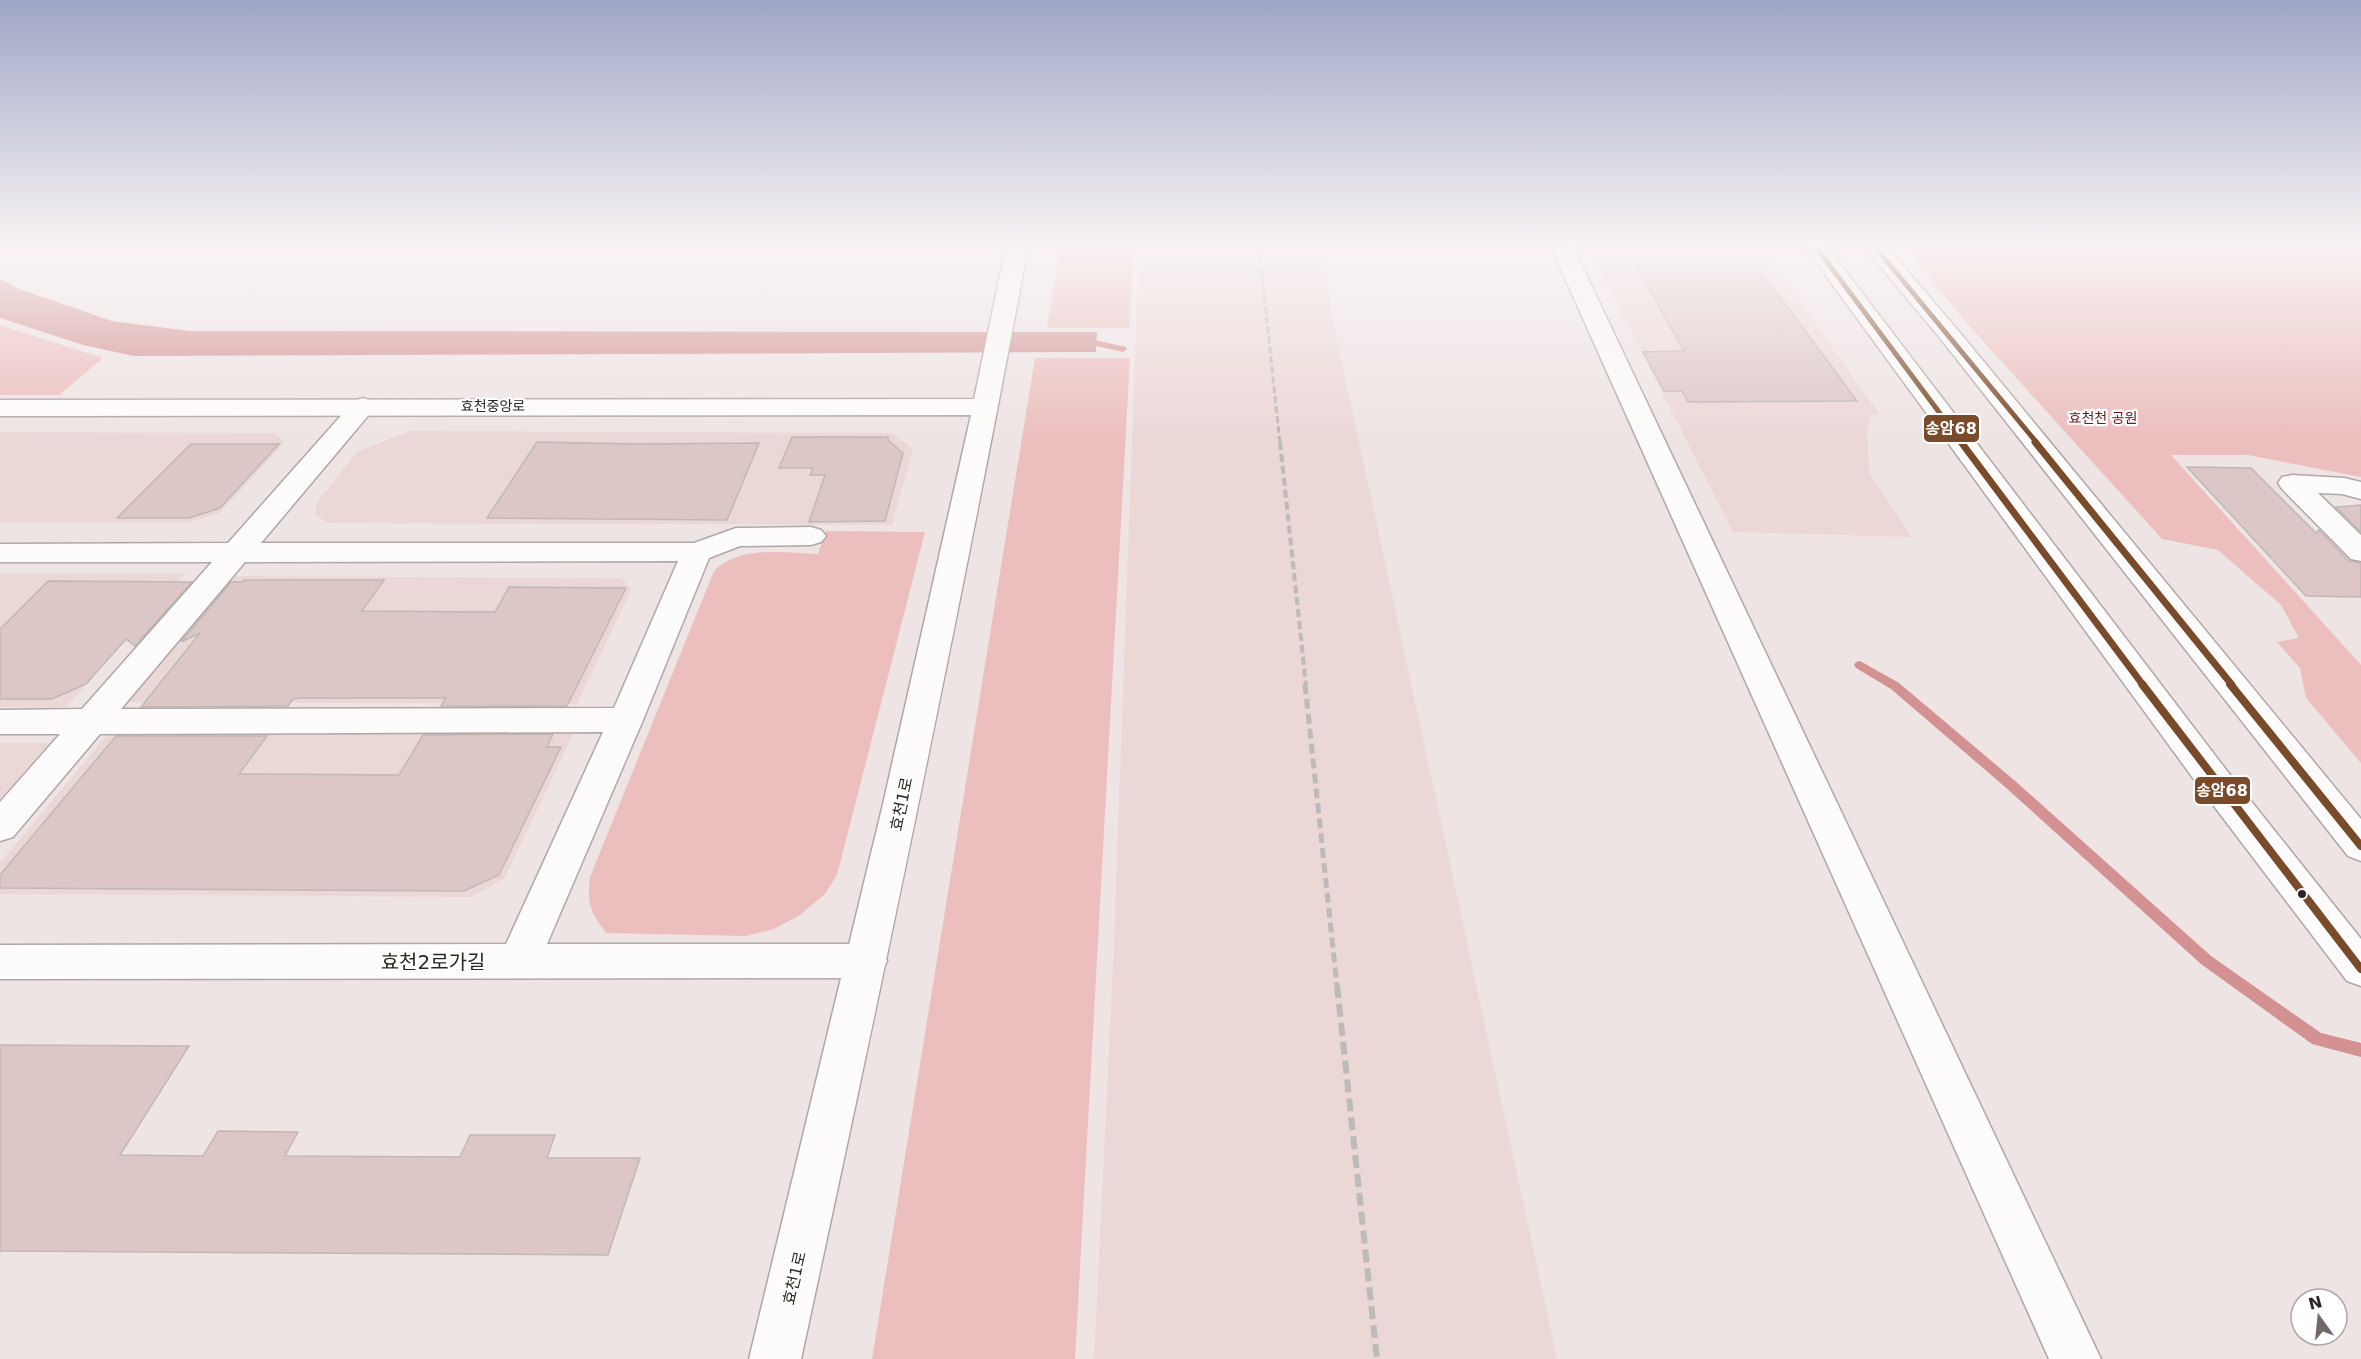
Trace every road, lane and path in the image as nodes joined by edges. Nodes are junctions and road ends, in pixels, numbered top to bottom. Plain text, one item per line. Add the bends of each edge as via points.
1 (1005, 310) edge
2 (1591, 310) edge
3 (1863, 310) edge
4 (1929, 310) edge
5 (363, 406) junction
6 (987, 407) junction
7 (0, 408) edge
8 (2361, 491) edge
9 (811, 536) dead end
10 (697, 552) junction
11 (2361, 552) edge
12 (0, 553) edge
13 (236, 553) junction
14 (626, 720) junction
15 (89, 722) junction
16 (0, 723) edge
17 (0, 827) edge
18 (2361, 846) edge
19 (519, 961) junction
20 (867, 961) junction
21 (0, 962) edge
22 (2361, 969) edge
23 (775, 1359) edge
24 (2075, 1359) edge

1 - 6 street, 효천1로
2 - 24 street
3 - 22 street via 2214,780
4 - 18 street
5 - 6 street, 효천중앙로
5 - 7 street, 효천중앙로
5 - 13 street
6 - 20 street, 효천1로
8 - 11 street via 2344,486 2292,483
9 - 10 street via 736,537
10 - 13 street
10 - 14 street
12 - 13 street
13 - 15 street
14 - 15 street
14 - 19 street
15 - 16 street
15 - 17 street
19 - 20 street, 효천2로가길
19 - 21 street, 효천2로가길
20 - 23 street, 효천1로

